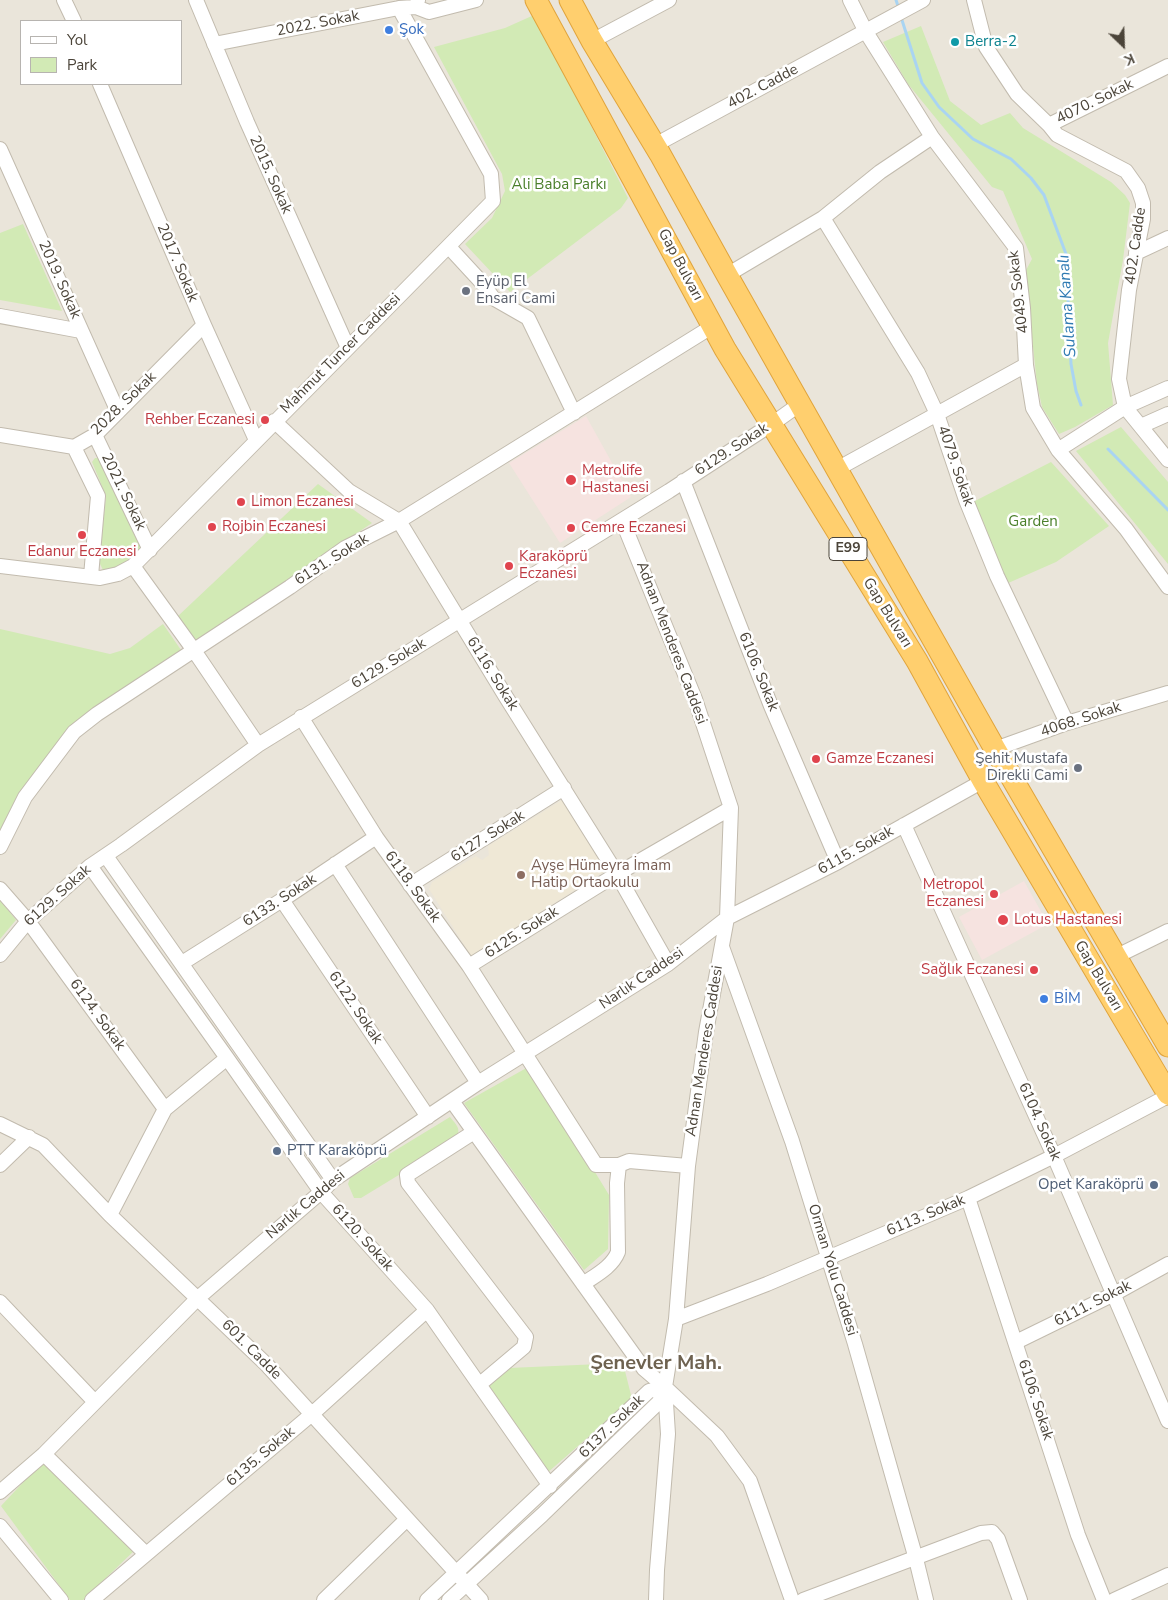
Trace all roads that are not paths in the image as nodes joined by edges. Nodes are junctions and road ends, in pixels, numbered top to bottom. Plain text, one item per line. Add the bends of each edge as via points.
1 (64, 0) edge
2 (196, 0) edge
3 (476, 0) edge
4 (536, 0) edge
5 (570, 0) edge
6 (669, 0) edge
7 (850, 0) edge
8 (924, 0) edge
9 (974, 0) edge
10 (417, 3) edge
11 (400, 8) junction
12 (74, 20) edge
13 (866, 32) junction
14 (592, 40) junction
15 (214, 44) junction
16 (1168, 66) edge
17 (100, 85) edge
18 (1049, 125) junction
19 (932, 137) junction
20 (655, 145) junction
21 (0, 149) edge
22 (823, 218) junction
23 (1168, 238) edge
24 (449, 247) junction
25 (1136, 253) junction
26 (727, 275) junction
27 (0, 316) edge
28 (204, 325) junction
29 (713, 326) junction
30 (81, 331) junction
31 (348, 348) junction
32 (1026, 365) junction
33 (1168, 388) edge
34 (800, 404) junction
35 (1125, 407) junction
36 (118, 412) junction
37 (574, 413) junction
38 (936, 414) junction
39 (1168, 414) edge
40 (274, 421) junction
41 (772, 424) junction
42 (1141, 426) junction
43 (0, 435) edge
44 (95, 435) junction
45 (256, 440) junction
46 (74, 448) junction
47 (1058, 450) junction
48 (1168, 460) edge
49 (837, 469) junction
50 (683, 481) junction
51 (622, 520) junction
52 (399, 521) junction
53 (150, 550) junction
54 (0, 566) edge
55 (133, 566) junction
56 (91, 576) junction
57 (1168, 587) edge
58 (460, 621) junction
59 (193, 649) junction
60 (1168, 693) edge
61 (301, 717) junction
62 (1067, 723) junction
63 (258, 745) junction
64 (995, 749) junction
65 (983, 781) junction
66 (564, 788) junction
67 (731, 808) junction
68 (904, 825) junction
69 (376, 836) junction
70 (0, 847) edge
71 (106, 856) junction
72 (838, 862) junction
73 (335, 864) junction
74 (90, 866) junction
75 (617, 874) junction
76 (410, 885) junction
77 (0, 889) edge
78 (282, 900) junction
79 (727, 918) junction
80 (28, 921) junction
81 (1168, 931) edge
82 (722, 946) junction
83 (0, 954) edge
84 (1115, 957) junction
85 (182, 963) junction
86 (668, 964) junction
87 (469, 966) junction
88 (1168, 1046) edge
89 (526, 1054) junction
90 (227, 1058) junction
91 (478, 1083) junction
92 (1168, 1095) edge
93 (452, 1101) junction
94 (165, 1109) junction
95 (428, 1117) junction
96 (0, 1124) edge
97 (474, 1132) junction
98 (29, 1137) junction
99 (1054, 1156) junction
100 (0, 1165) edge
101 (619, 1165) junction
102 (688, 1166) junction
103 (333, 1180) junction
104 (321, 1192) junction
105 (968, 1198) junction
106 (110, 1215) junction
107 (828, 1258) junction
108 (1168, 1264) edge
109 (583, 1284) junction
110 (1114, 1294) junction
111 (198, 1298) junction
112 (0, 1302) edge
113 (427, 1310) junction
114 (676, 1319) junction
115 (1016, 1342) junction
116 (480, 1384) junction
117 (666, 1387) junction
118 (95, 1402) junction
119 (312, 1414) junction
120 (1168, 1421) edge
121 (44, 1454) junction
122 (550, 1486) junction
123 (0, 1492) edge
124 (407, 1519) junction
125 (0, 1526) edge
126 (146, 1554) junction
127 (916, 1559) junction
128 (456, 1572) junction
129 (1168, 1575) edge
130 (467, 1584) junction
131 (61, 1600) edge
132 (92, 1600) edge
133 (324, 1600) edge
134 (427, 1600) edge
135 (449, 1600) edge
136 (481, 1600) edge
137 (656, 1600) edge
138 (792, 1600) edge
139 (803, 1600) edge
140 (926, 1600) edge
141 (1020, 1600) edge
142 (1104, 1600) edge
143 (1114, 1600) edge

1 - 12 street
2 - 15 street, 2015. Sokak
3 - 10 street, 2022. Sokak via 429,12
4 - 29 highway, Gap Bulvarı / E99
5 - 14 highway, Gap Bulvarı / E99
6 - 14 street
7 - 13 street, 4049. Sokak
8 - 13 street, 402. Cadde
9 - 18 street, 402. Cadde via 986,47 1017,94
10 - 11 street, 2022. Sokak
11 - 15 street, 2022. Sokak
11 - 24 street, Mahmut Tuncer Caddesi via 491,174 493,201
13 - 19 street, 4049. Sokak
13 - 20 street, 402. Cadde
14 - 20 highway, Gap Bulvarı / E99
15 - 31 street, 2015. Sokak
16 - 18 street, 4070. Sokak
17 - 28 street, 2017. Sokak
18 - 25 street, 402. Cadde via 1057,135 1126,171 1138,188 1143,203
19 - 22 street via 880,172
19 - 32 street, 4049. Sokak via 1016,248
20 - 26 highway, Gap Bulvarı / E99
21 - 30 street, 2019. Sokak
22 - 26 street
22 - 38 street, 4079. Sokak via 918,373
23 - 25 street
24 - 31 street, Mahmut Tuncer Caddesi
24 - 37 street via 493,298 528,318
25 - 35 street, 402. Cadde via 1119,379
26 - 34 highway, Gap Bulvarı / E99
27 - 30 street
28 - 36 street, 2028. Sokak
28 - 45 street, 2017. Sokak
29 - 37 street, 6131. Sokak
29 - 41 highway, Gap Bulvarı / E99
30 - 36 street, 2019. Sokak
31 - 40 street, Mahmut Tuncer Caddesi
32 - 38 street
32 - 47 street, 4049. Sokak via 1033,408
33 - 35 street
34 - 41 street, 6129. Sokak
34 - 49 highway, Gap Bulvarı / E99
35 - 42 street, 402. Cadde
35 - 47 street
36 - 44 street, 2028. Sokak
37 - 52 street, 6131. Sokak
38 - 49 street
38 - 62 street, 4079. Sokak via 997,576
39 - 42 street
40 - 45 street, Mahmut Tuncer Caddesi
40 - 52 street, 6116. Sokak via 348,491
41 - 50 street, 6129. Sokak
41 - 65 highway, Gap Bulvarı / E99 via 917,661
42 - 48 street, 402. Cadde
43 - 46 street
44 - 46 street, 2028. Sokak
44 - 53 street, 2021. Sokak
45 - 53 street, Mahmut Tuncer Caddesi
46 - 56 street via 98,496
47 - 57 street, 4049. Sokak via 1126,529
49 - 64 highway, Gap Bulvarı / E99
50 - 51 street, 6129. Sokak
50 - 72 street, 6106. Sokak
51 - 58 street, 6129. Sokak
51 - 67 street, Adnan Menderes Caddesi via 695,699
52 - 58 street, 6116. Sokak
52 - 59 street, 6131. Sokak via 345,548
53 - 55 street, Mahmut Tuncer Caddesi
54 - 56 street, Mahmut Tuncer Caddesi
55 - 56 street, Mahmut Tuncer Caddesi via 118,574 100,578
55 - 59 street
58 - 61 street, 6129. Sokak
58 - 66 street, 6116. Sokak
59 - 63 street
59 - 70 street, 6131. Sokak via 74,732 25,797
60 - 62 street, 4068. Sokak
61 - 63 street, 6129. Sokak
61 - 69 street, 6118. Sokak
62 - 64 street, 4068. Sokak
63 - 71 street, 6129. Sokak
64 - 84 highway, Gap Bulvarı / E99
65 - 68 street, 6115. Sokak
65 - 92 highway, Gap Bulvarı / E99
66 - 75 street, 6116. Sokak
66 - 76 street, 6127. Sokak
67 - 75 street, 6125. Sokak
67 - 79 street, Adnan Menderes Caddesi
68 - 72 street, 6115. Sokak
68 - 99 street, 6104. Sokak
69 - 73 street, 6133. Sokak
69 - 76 street, 6118. Sokak
71 - 74 street, 6129. Sokak
71 - 85 street
72 - 79 street, 6115. Sokak
73 - 78 street, 6133. Sokak
73 - 91 street
74 - 80 street, 6129. Sokak
74 - 90 street, 6120. Sokak
75 - 86 street, 6116. Sokak
75 - 87 street, 6125. Sokak
76 - 87 street, 6118. Sokak
77 - 80 street
78 - 85 street, 6133. Sokak
78 - 95 street, 6122. Sokak
79 - 82 street, Adnan Menderes Caddesi
79 - 86 street, Narlık Caddesi
80 - 83 street, 6129. Sokak
80 - 94 street, 6124. Sokak
81 - 84 street
82 - 102 street, Adnan Menderes Caddesi via 706,1032
82 - 107 street, Orman Yolu Caddesi via 792,1141
84 - 88 highway, Gap Bulvarı / E99
85 - 103 street
86 - 89 street, Narlık Caddesi
87 - 89 street, 6118. Sokak
89 - 91 street, Narlık Caddesi
89 - 101 street, 6118. Sokak via 596,1165
90 - 94 street
90 - 104 street, 6120. Sokak
91 - 93 street, Narlık Caddesi
92 - 99 street, 6113. Sokak
93 - 95 street, Narlık Caddesi
93 - 97 street
94 - 106 street
95 - 103 street, Narlık Caddesi
96 - 98 street, 601. Cadde
97 - 109 street
97 - 116 street via 408,1175 408,1183 526,1337 524,1347
98 - 100 street
98 - 106 street, 601. Cadde via 43,1145
99 - 105 street, 6113. Sokak
99 - 110 street, 6104. Sokak
101 - 102 street via 629,1161
101 - 109 street via 616,1183 618,1252 615,1260
102 - 114 street, Adnan Menderes Caddesi
103 - 104 street, Narlık Caddesi
104 - 111 street, Narlık Caddesi
104 - 113 street, 6120. Sokak
105 - 107 street, 6113. Sokak
105 - 115 street, 6106. Sokak
106 - 111 street, 601. Cadde
107 - 114 street, 6113. Sokak
107 - 127 street, Orman Yolu Caddesi
108 - 110 street, 6111. Sokak
109 - 117 street via 644,1369
110 - 115 street, 6111. Sokak
110 - 120 street, 6104. Sokak
111 - 118 street, Narlık Caddesi
111 - 119 street, 601. Cadde
112 - 118 street
113 - 116 street, 6120. Sokak
113 - 119 street, 6135. Sokak
114 - 117 street, Adnan Menderes Caddesi
115 - 142 street, 6106. Sokak via 1078,1535
116 - 122 street, 6120. Sokak
117 - 122 street, 6137. Sokak via 649,1391
117 - 130 street, 6137. Sokak via 659,1402
117 - 137 street, Adnan Menderes Caddesi via 668,1434
117 - 138 street via 717,1436 750,1481
118 - 121 street, Narlık Caddesi
119 - 124 street, 601. Cadde
119 - 126 street, 6135. Sokak
121 - 123 street, Narlık Caddesi
121 - 126 street
122 - 128 street, 6137. Sokak
124 - 128 street, 601. Cadde
124 - 133 street
125 - 131 street
126 - 132 street, 6135. Sokak
127 - 139 street
127 - 140 street, Orman Yolu Caddesi
127 - 141 street via 981,1533 992,1532 998,1539
128 - 130 street, 601. Cadde
128 - 134 street, 6137. Sokak
129 - 143 street
130 - 135 street, 6137. Sokak
130 - 136 street, 601. Cadde

